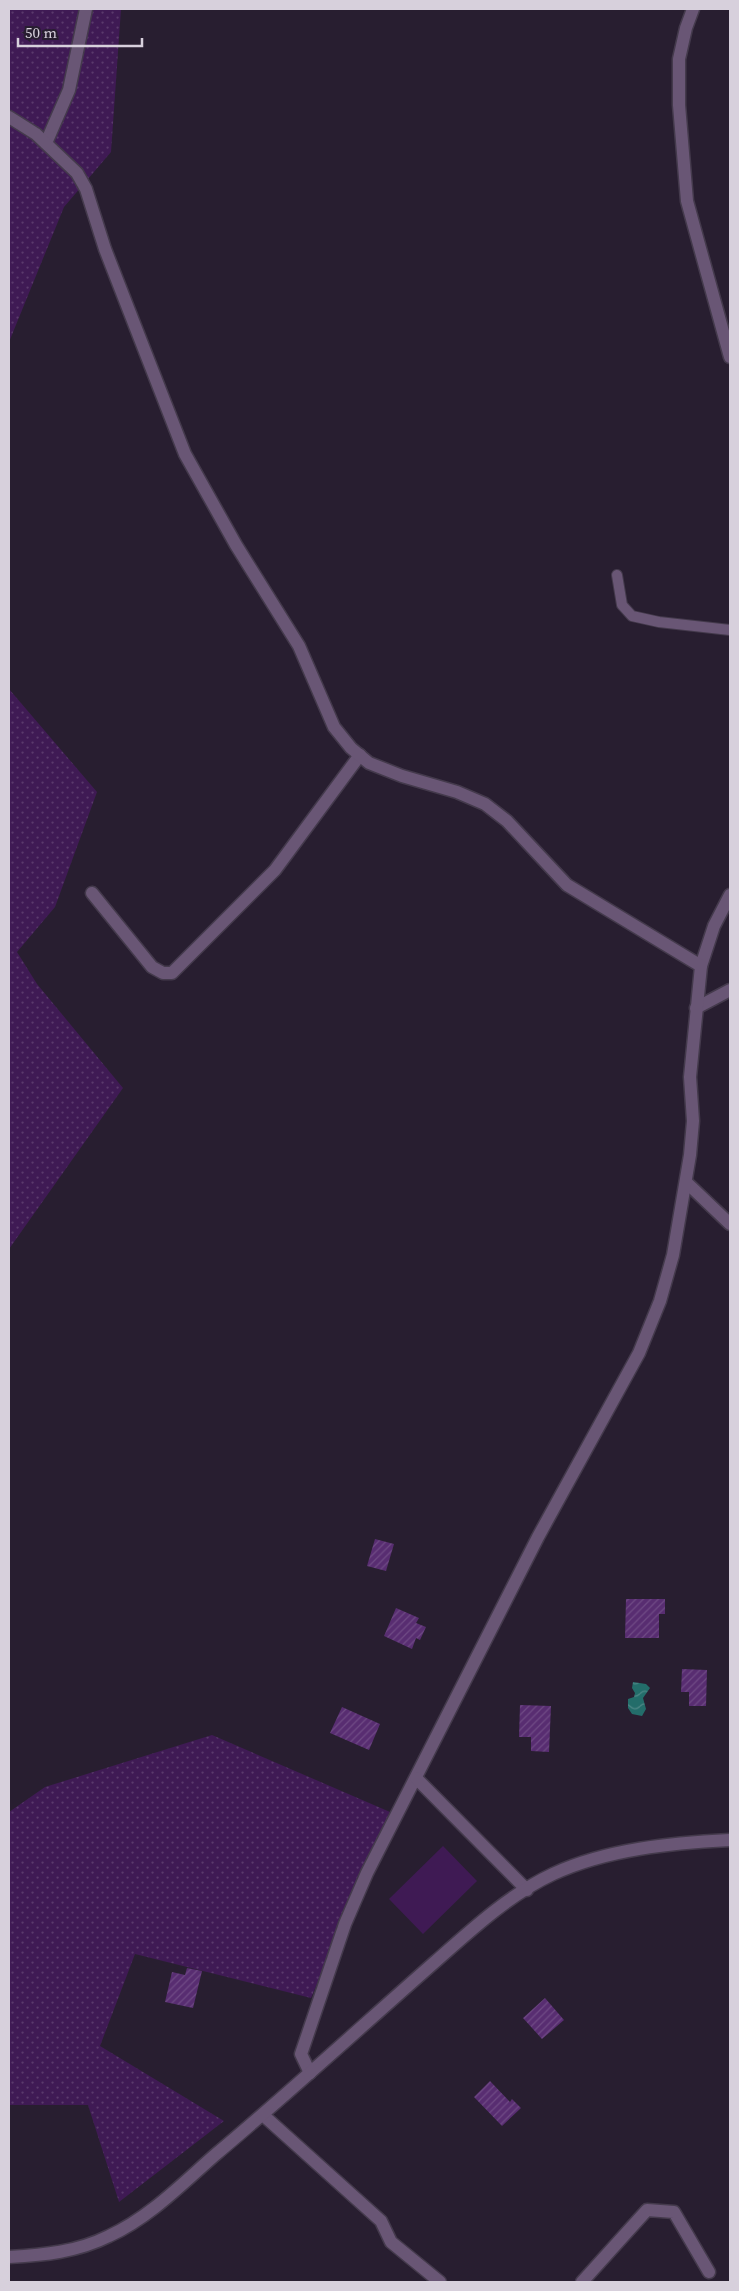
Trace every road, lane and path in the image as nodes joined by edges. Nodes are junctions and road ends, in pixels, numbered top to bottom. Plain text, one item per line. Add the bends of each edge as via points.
1 (86, 9) edge
2 (693, 9) edge
3 (10, 120) edge
4 (46, 144) junction
5 (730, 357) edge
6 (617, 575) dead end
7 (730, 630) edge
8 (360, 755) junction
9 (92, 893) dead end
10 (730, 894) edge
11 (701, 966) junction
12 (730, 990) edge
13 (696, 1008) junction
14 (686, 1182) junction
15 (729, 1222) edge
16 (416, 1778) junction
17 (730, 1840) edge
18 (527, 1890) junction
19 (310, 2073) junction
20 (263, 2115) junction
21 (9, 2257) edge
22 (709, 2272) dead end
23 (440, 2282) edge
24 (582, 2282) edge

1 - 4 street via 69,90
2 - 5 street via 679,59 679,105 687,201
3 - 4 street via 36,134
4 - 8 street via 77,173 86,189 105,249 186,454 236,544 299,646 334,727
6 - 7 lane via 622,605 632,616
8 - 9 street via 275,870 172,973 152,968
8 - 11 street via 370,763 402,776 485,804 507,821 567,886
10 - 11 street via 714,926
11 - 13 street
12 - 13 street
13 - 14 street via 690,1077 692,1129
14 - 15 street
14 - 16 street via 673,1255 660,1301 639,1353 538,1537
16 - 18 street
16 - 19 street via 345,1924 301,2054
17 - 18 street via 659,1846 600,1858 553,1874
18 - 19 street via 468,1934
19 - 20 street
20 - 21 street via 145,2214 111,2236 79,2249 43,2256
20 - 23 street via 381,2221 391,2242
22 - 24 street via 674,2212 647,2210

